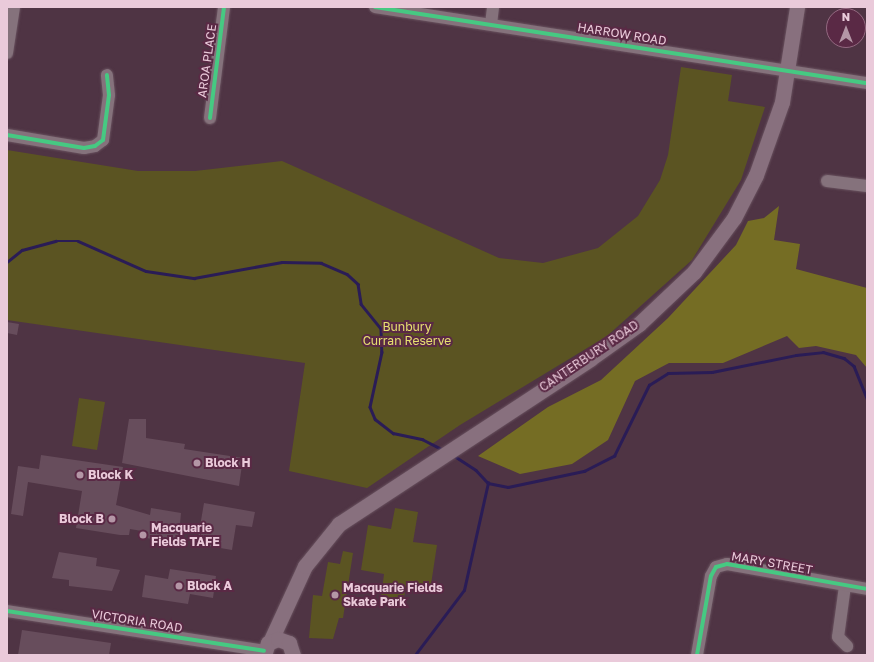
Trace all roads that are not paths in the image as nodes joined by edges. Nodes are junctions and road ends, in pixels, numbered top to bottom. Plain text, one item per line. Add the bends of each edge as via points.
1 (14, 7) edge
2 (224, 7) edge
3 (374, 7) edge
4 (493, 7) edge
5 (797, 7) edge
6 (388, 8) edge
7 (491, 24) junction
8 (8, 45) edge
9 (787, 70) junction
10 (107, 74) dead end
11 (867, 83) edge
12 (210, 118) dead end
13 (7, 135) edge
14 (827, 181) dead end
15 (867, 186) edge
16 (845, 586) junction
17 (867, 589) edge
18 (286, 606) junction
19 (7, 611) edge
20 (847, 646) dead end
21 (266, 649) edge
22 (292, 650) edge
23 (697, 655) edge

1 - 8 street
2 - 12 street, AROA PLACE
3 - 6 street, HARROW ROAD
4 - 7 street
5 - 9 main road, CANTERBURY ROAD
6 - 7 street, HARROW ROAD
7 - 9 street, HARROW ROAD
9 - 11 street, HARROW ROAD
9 - 18 main road, CANTERBURY ROAD via 779,113 756,175 734,218 694,272 639,324 339,524 318,547 292,589
10 - 13 street via 109,95 103,140 95,146 84,148
14 - 15 street
16 - 17 street, MARY STREET
16 - 20 street via 838,637
16 - 23 street, MARY STREET via 727,564 716,567 711,576
18 - 21 main road, CANTERBURY ROAD
18 - 22 main road, CANTERBURY ROAD
19 - 21 street, VICTORIA ROAD
21 - 22 main road via 281,639

